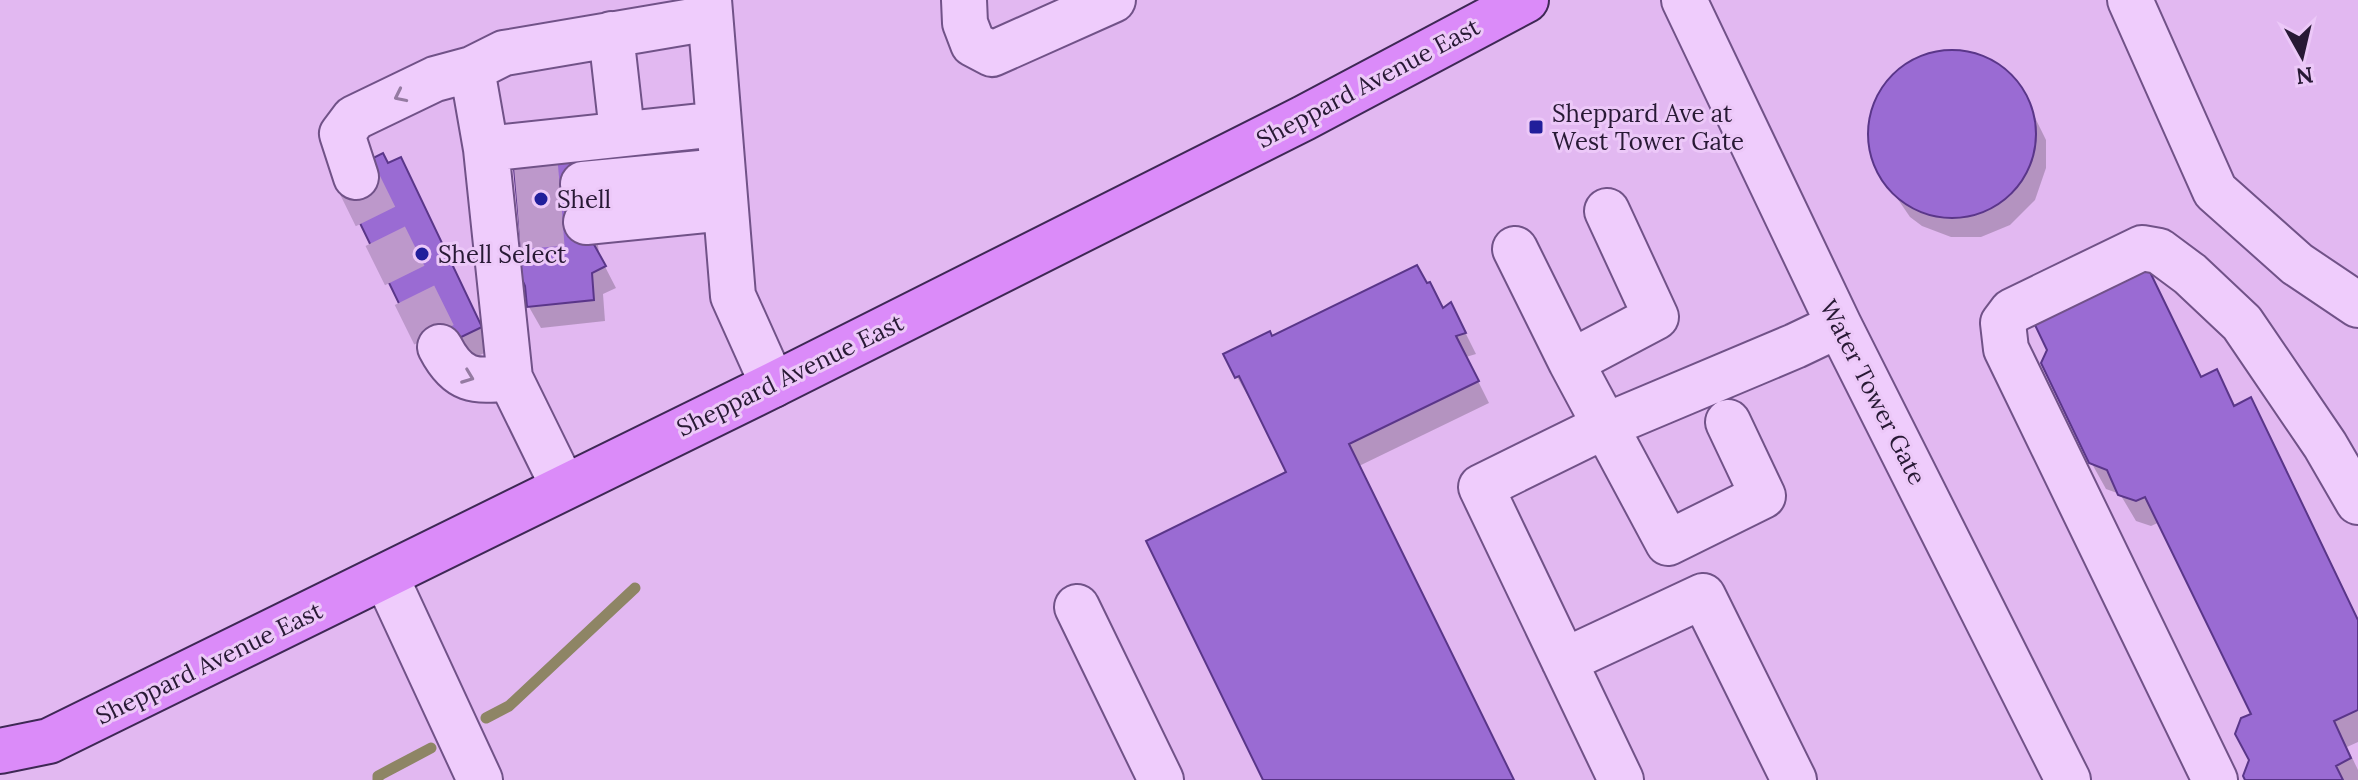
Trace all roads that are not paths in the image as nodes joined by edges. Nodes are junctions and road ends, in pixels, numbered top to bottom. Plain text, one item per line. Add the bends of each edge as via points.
1 (964, 0) edge
2 (1113, 0) edge
3 (1526, 0) edge
4 (1684, 0) edge
5 (2130, 0) edge
6 (709, 9) edge
7 (624, 32) junction
8 (472, 69) junction
9 (717, 104) junction
10 (622, 132) junction
11 (486, 149) junction
12 (356, 177) tunnel mouth
13 (724, 189) junction
14 (585, 203) tunnel mouth
15 (1607, 211) dead end
16 (1515, 249) dead end
17 (2358, 305) edge
18 (1839, 325) junction
19 (440, 347) tunnel mouth
20 (1571, 362) junction
21 (510, 378) junction
22 (773, 385) junction
23 (1728, 422) dead end
24 (1605, 426) junction
25 (563, 486) junction
26 (2358, 502) edge
27 (386, 577) junction
28 (1077, 607) dead end
29 (1564, 661) junction
30 (49, 741) junction
31 (0, 751) edge
32 (8, 780) edge
33 (480, 780) edge
34 (1161, 780) edge
35 (1621, 780) edge
36 (1794, 780) edge
37 (2068, 780) edge
38 (2215, 780) edge

1 - 2 street via 973,44 992,54
3 - 22 main road, Sheppard Avenue East via 1304,118
4 - 18 street, Water Tower Gate
5 - 17 street via 2215,191 2297,264
6 - 7 street
6 - 9 street
7 - 8 street via 504,53
7 - 9 street
7 - 10 street
8 - 11 street
8 -> 12 street via 435,79 354,118 342,134
9 - 10 street
9 - 13 street
10 - 11 street
11 - 21 street via 505,210
13 - 14 street
13 - 22 street via 733,296
15 - 20 street via 1656,317
16 - 20 street
18 - 24 street
18 - 37 street, Water Tower Gate
19 -> 21 street via 456,372 478,382
20 - 24 street
21 - 25 street
22 - 25 main road, Sheppard Avenue East
23 - 24 street via 1763,496 1668,543
24 - 29 street via 1481,487
25 - 27 main road, Sheppard Avenue East
26 - 38 street via 2242,323 2159,251 2142,248 2012,311 2003,323 2006,349
27 - 30 main road, Sheppard Avenue East
27 - 33 street
28 - 34 street
29 - 35 street
29 - 36 street via 1703,596
30 - 31 main road, Sheppard Avenue East
30 - 32 main road, Sheppard Avenue East

